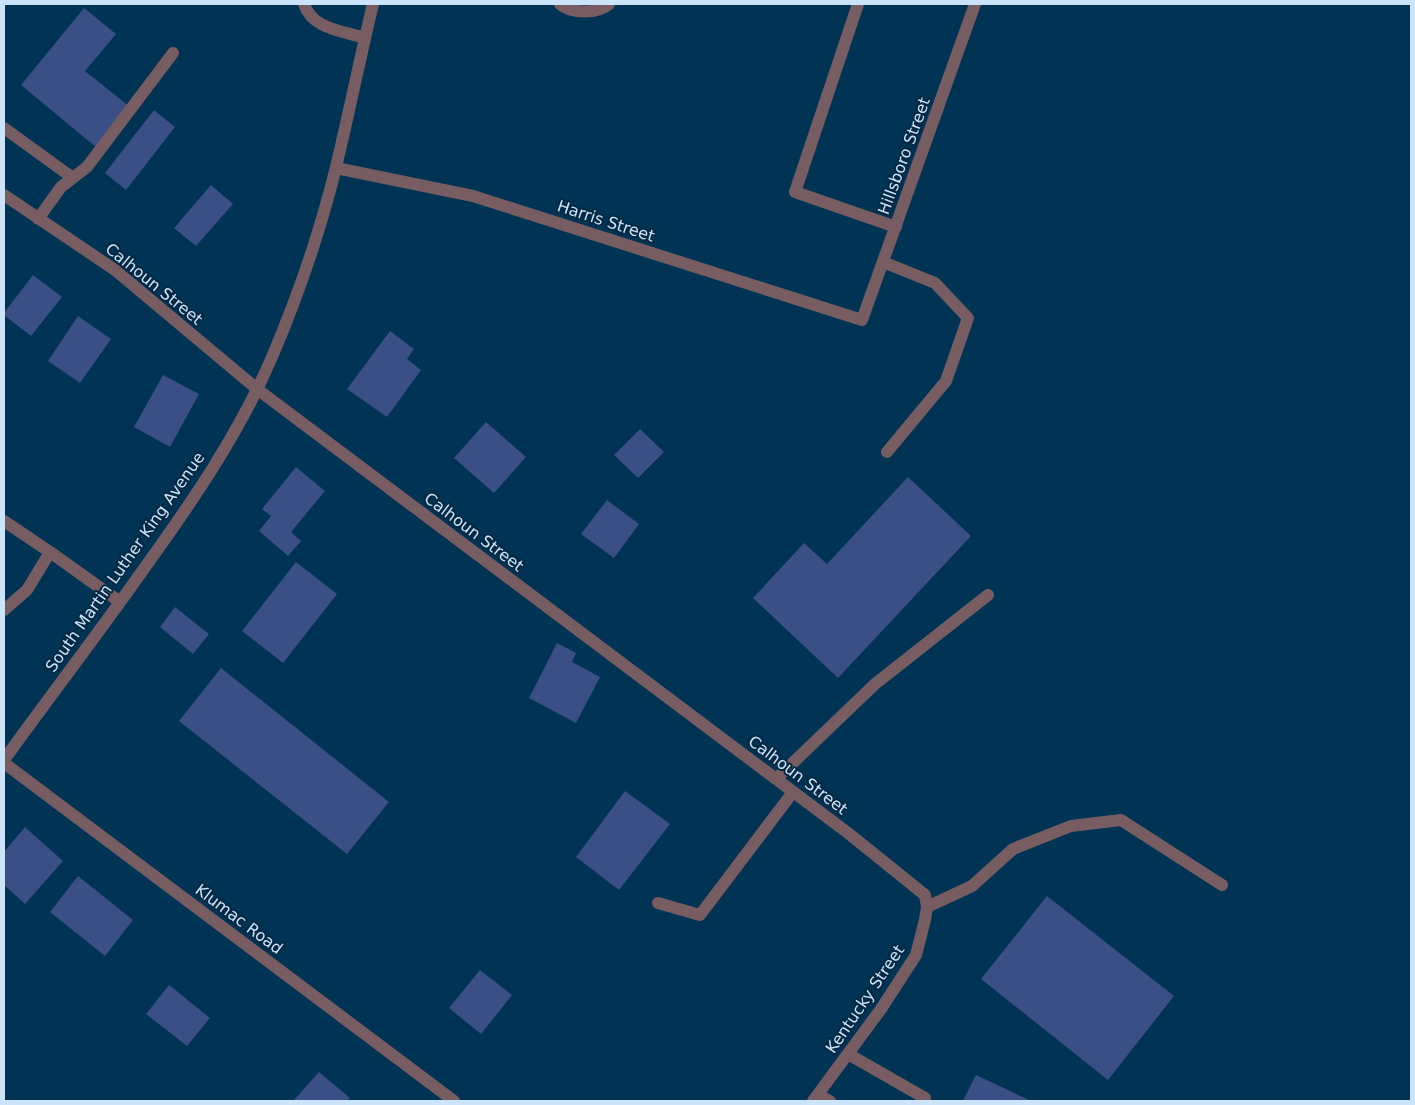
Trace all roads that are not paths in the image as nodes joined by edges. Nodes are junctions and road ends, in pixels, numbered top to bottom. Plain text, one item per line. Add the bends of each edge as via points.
1 (304, 4) edge
2 (373, 4) edge
3 (560, 4) edge
4 (609, 4) edge
5 (858, 4) edge
6 (975, 4) edge
7 (365, 38) junction
8 (173, 53) dead end
9 (4, 128) edge
10 (336, 168) junction
11 (73, 178) junction
12 (4, 195) edge
13 (38, 219) junction
14 (896, 228) junction
15 (883, 262) junction
16 (862, 320) joint
17 (257, 389) junction
18 (887, 452) dead end
19 (4, 521) edge
20 (50, 552) junction
21 (988, 595) dead end
22 (120, 602) junction
23 (4, 610) edge
24 (4, 760) edge
25 (4, 763) edge
26 (776, 779) junction
27 (793, 792) junction
28 (1222, 885) dead end
29 (926, 901) junction
30 (658, 903) dead end
31 (848, 1054) junction
32 (815, 1098) edge
33 (925, 1098) dead end
34 (454, 1101) edge
35 (830, 1101) edge

1 - 7 street via 319,24
2 - 7 street, South Martin Luther King Avenue
3 - 4 street via 587,12
5 - 14 street via 795,192
6 - 14 street, Hillsboro Street
7 - 10 street, South Martin Luther King Avenue
8 - 11 street via 87,168
9 - 11 street
10 - 16 street, Harris Street via 473,196
10 - 17 street, South Martin Luther King Avenue via 306,270
11 - 13 street via 61,187
12 - 13 street, Calhoun Street
13 - 17 street, Calhoun Street via 114,270
14 - 15 street, Hillsboro Street
15 - 16 street, Hillsboro Street
15 - 18 street via 935,283 968,318 946,381
17 - 22 street, South Martin Luther King Avenue via 195,495
17 - 26 street, Calhoun Street
19 - 20 street
20 - 22 street
20 - 23 street via 27,590
21 - 26 street via 875,684
22 - 24 street, South Martin Luther King Avenue
25 - 34 street, Klumac Road
26 - 27 street, Calhoun Street
27 - 29 street, Calhoun Street
27 - 30 street via 700,914
28 - 29 street via 1121,820 1071,826 1013,849 972,886
29 - 31 street, Kentucky Street via 916,955
31 - 32 street, Kentucky Street
31 - 33 street
32 - 35 street

